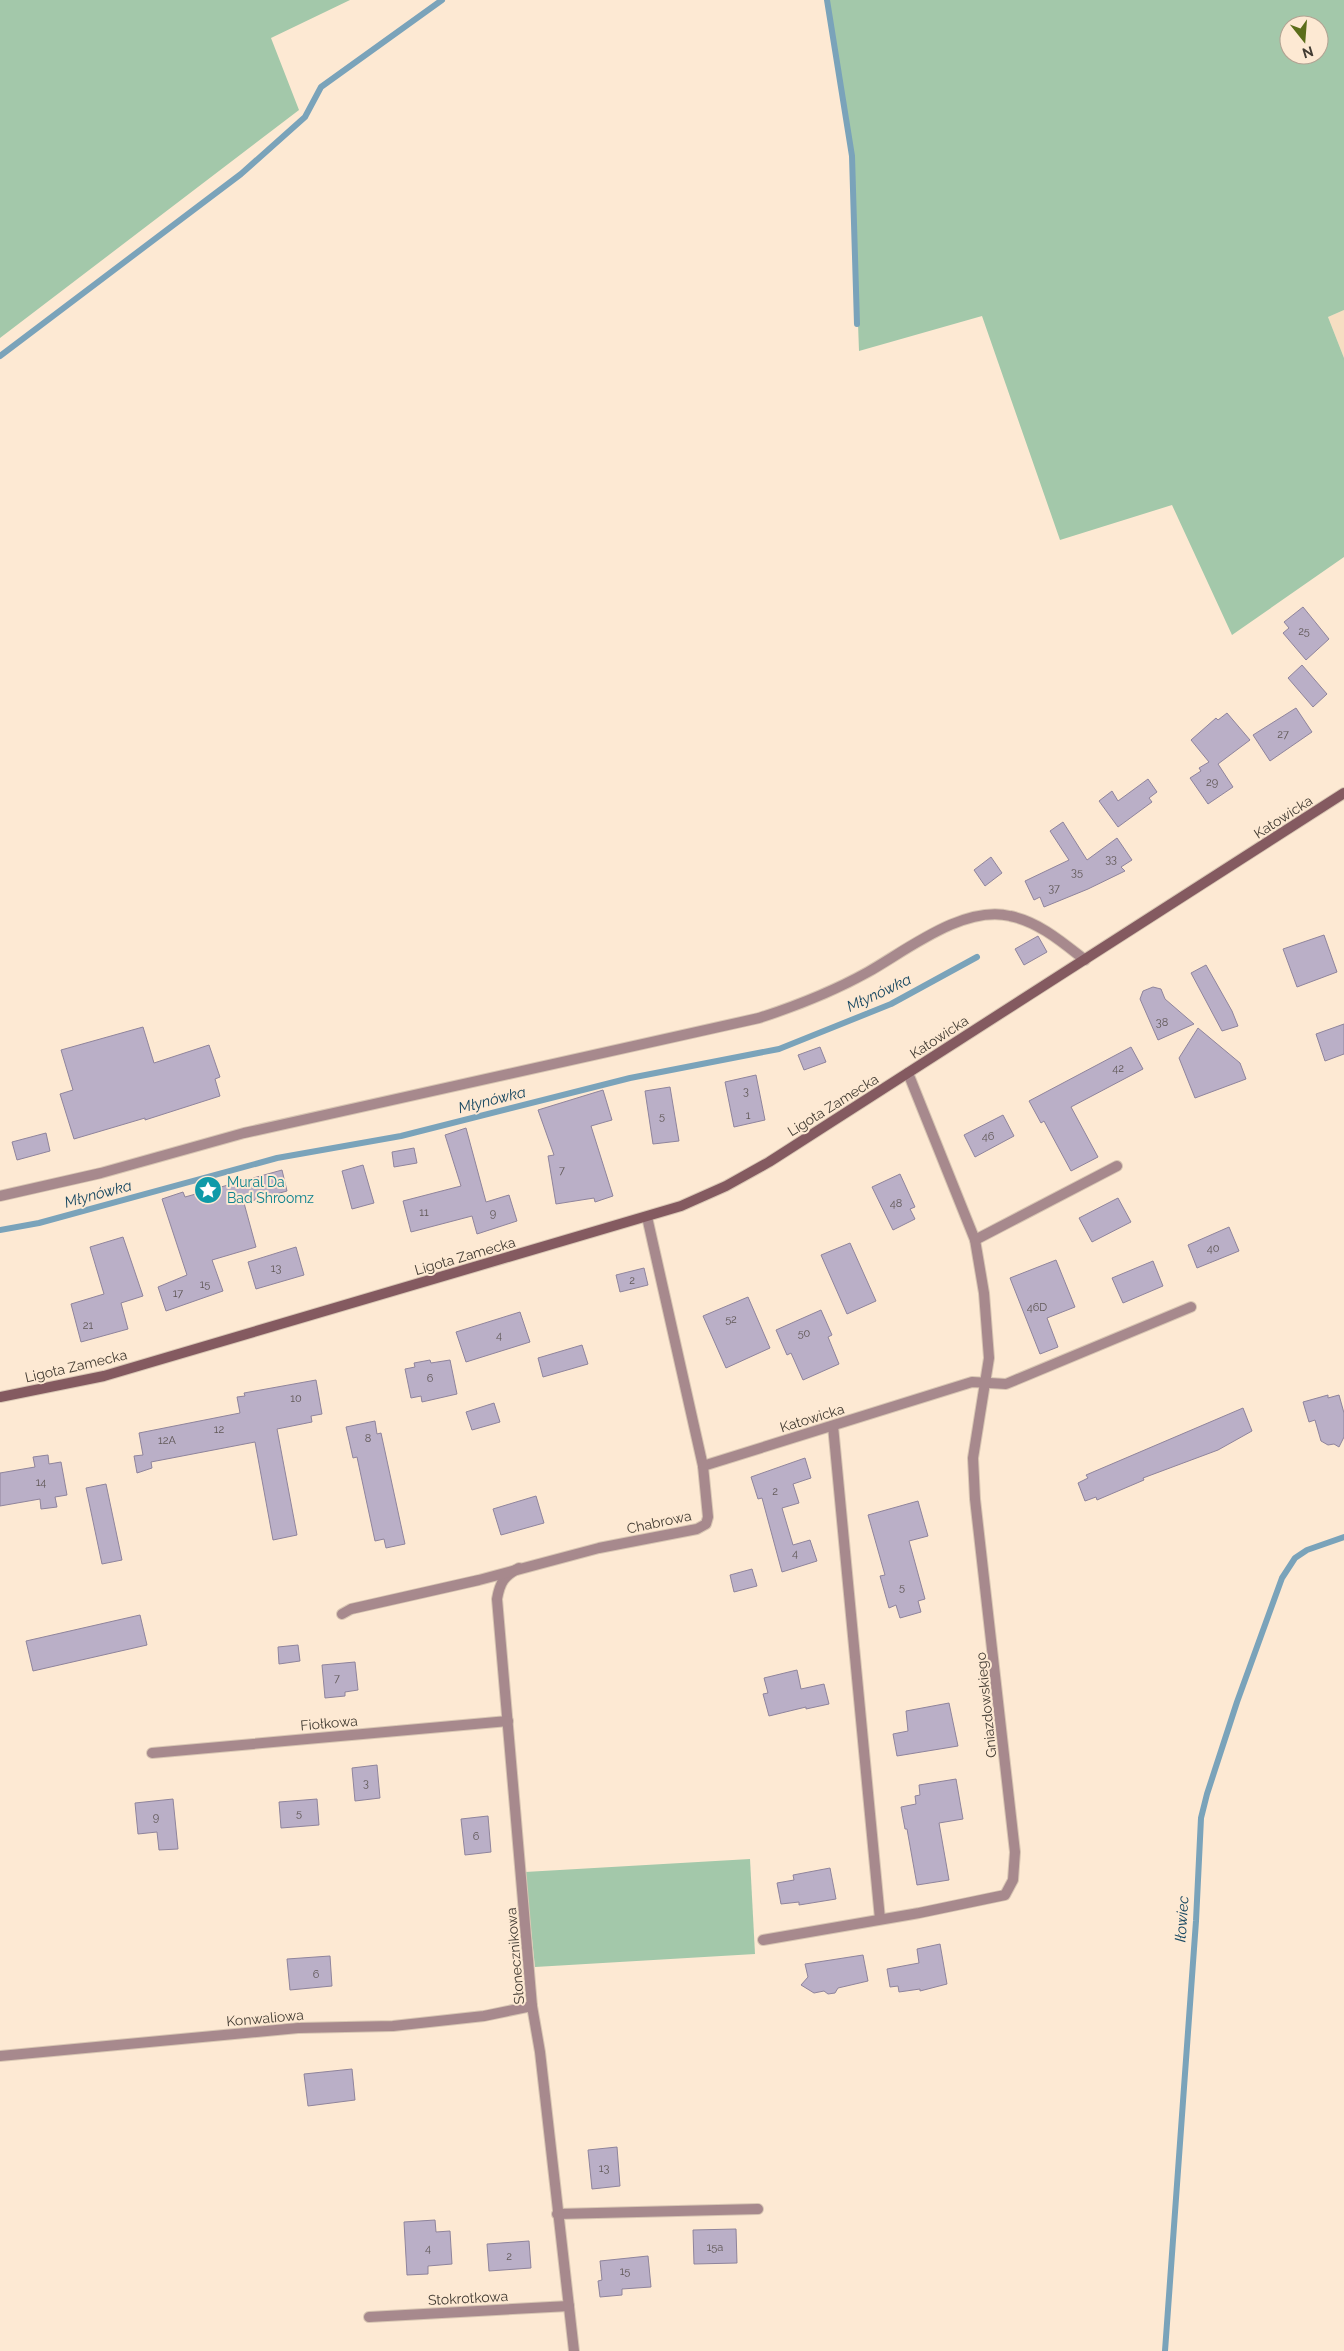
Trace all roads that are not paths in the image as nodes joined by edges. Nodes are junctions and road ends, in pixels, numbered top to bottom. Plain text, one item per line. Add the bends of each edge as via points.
1 (1344, 793) edge
2 (1085, 960) junction
3 (908, 1073) junction
4 (1118, 1166) dead end
5 (0, 1196) edge
6 (647, 1217) junction
7 (975, 1240) junction
8 (1191, 1306) dead end
9 (986, 1383) junction
10 (0, 1397) edge
11 (833, 1426) junction
12 (703, 1466) junction
13 (519, 1568) junction
14 (342, 1614) dead end
15 (508, 1721) junction
16 (152, 1753) dead end
17 (880, 1919) junction
18 (763, 1940) dead end
19 (532, 2006) junction
20 (0, 2056) edge
21 (758, 2209) dead end
22 (557, 2214) junction
23 (569, 2306) junction
24 (369, 2317) dead end
25 (574, 2351) edge

1 - 2 main road, Katowicka
2 - 3 main road, Katowicka
2 - 5 street via 1029,920 1008,915 974,916 919,940 868,972 793,1007 759,1018 244,1133 102,1173
3 - 6 main road, Ligota Zamecka via 726,1186
3 - 7 street, Katowicka
4 - 7 street
6 - 10 main road, Ligota Zamecka via 104,1376
6 - 12 street, Chabrowa
7 - 9 street, Katowicka via 984,1293 989,1358
8 - 9 street, Katowicka via 1006,1384
9 - 11 street, Katowicka via 972,1382
9 - 17 street, Gniazdowskiego via 974,1458 975,1499 1015,1852 1013,1880 1005,1895
11 - 12 street, Katowicka
11 - 17 street
12 - 13 street, Chabrowa via 708,1517 706,1524 697,1529
13 - 14 street, Chabrowa via 350,1609
13 - 15 street, Słonecznikowa via 504,1576 497,1599
15 - 16 street, Fiołkowa
15 - 19 street, Słonecznikowa
17 - 18 street, Gniazdowskiego
19 - 20 street, Konwaliowa via 484,2016 393,2026 298,2028
19 - 22 street, Słonecznikowa
21 - 22 street
22 - 23 street, Słonecznikowa
23 - 24 street, Stokrotkowa
23 - 25 street, Słonecznikowa

